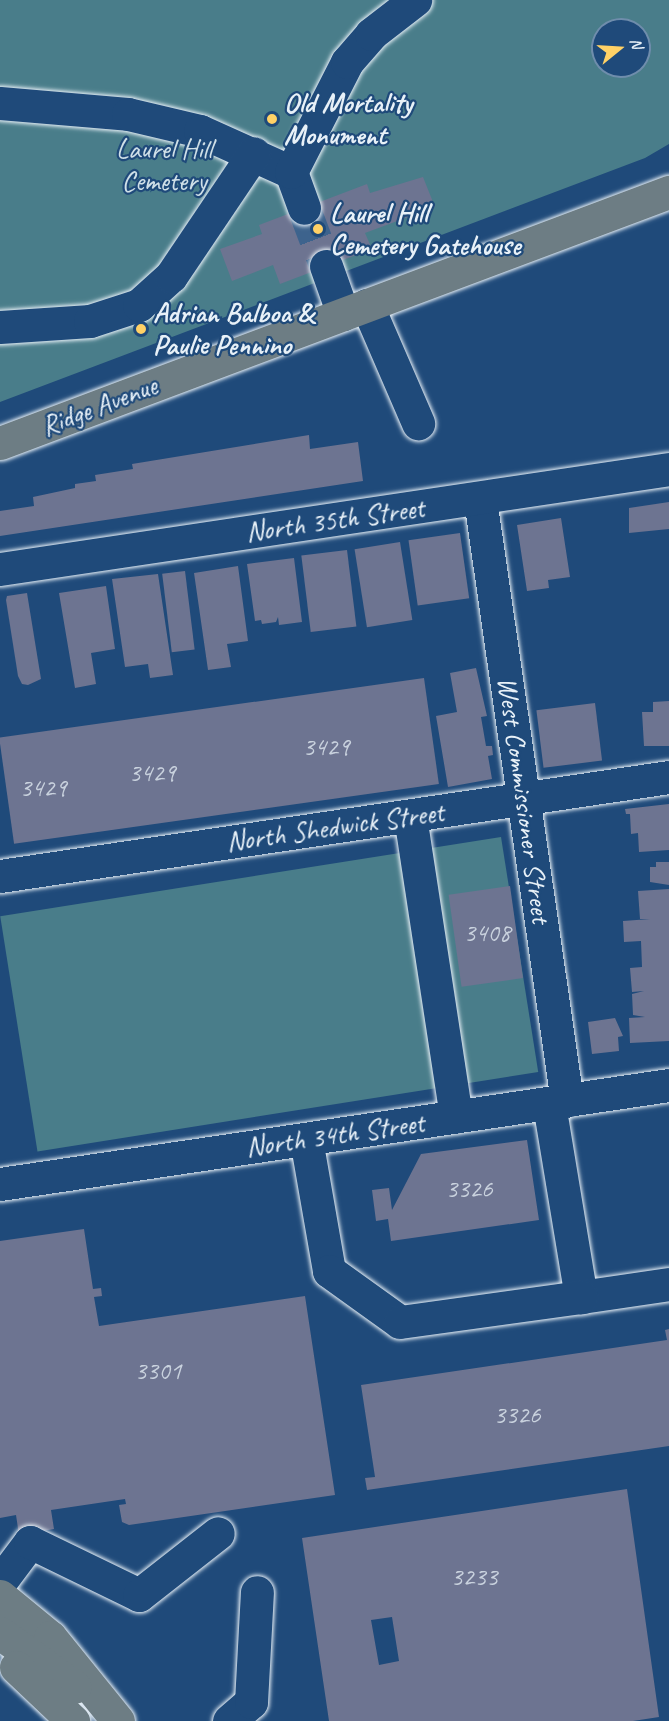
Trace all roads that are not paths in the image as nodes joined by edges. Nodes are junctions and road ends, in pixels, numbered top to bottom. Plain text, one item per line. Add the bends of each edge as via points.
1 (415, 0) edge
2 (0, 103) edge
3 (254, 153) junction
4 (291, 171) junction
5 (669, 192) edge
6 (304, 208) tunnel mouth
7 (326, 266) tunnel mouth
8 (355, 310) junction
9 (0, 327) edge
10 (418, 423) dead end
11 (0, 443) edge
12 (669, 469) edge
13 (480, 499) junction
14 (0, 569) edge
15 (669, 777) edge
16 (523, 799) junction
17 (410, 816) junction
18 (0, 876) edge
19 (669, 1085) edge
20 (558, 1102) junction
21 (456, 1117) junction
22 (306, 1139) junction
23 (0, 1184) edge
24 (669, 1284) edge
25 (581, 1297) junction
26 (218, 1533) dead end
27 (0, 1582) edge
28 (256, 1592) dead end
29 (0, 1596) edge
30 (0, 1633) edge
31 (0, 1656) edge
32 (0, 1674) edge
33 (66, 1721) edge
34 (73, 1721) edge
35 (117, 1721) edge
36 (228, 1721) edge

1 - 4 street via 371,34 347,62
2 - 3 street via 155,118
3 - 4 street
3 - 9 street via 171,276 139,306 90,321
4 - 6 street
5 - 8 main road, Ridge Avenue
7 - 8 street
8 - 10 street
8 - 11 main road, Ridge Avenue
12 - 13 street, North 35th Street
13 - 14 street, North 35th Street
13 - 16 street, West Commissioner Street
15 - 16 street, North Shedwick Street
16 - 17 street, North Shedwick Street
16 - 20 street, West Commissioner Street
17 - 18 street, North Shedwick Street
17 - 21 street
19 - 20 street, North 34th Street
20 - 21 street, North 34th Street
20 - 25 street, West Commissioner Street
21 - 22 street, North 34th Street
22 - 23 street, North 34th Street
22 - 25 street via 329,1271 400,1322
24 - 25 street
26 - 27 street via 139,1595 30,1542
28 - 36 street via 250,1702
29 - 35 main road via 50,1636
30 - 35 main road via 61,1675
31 - 34 main road via 40,1686
32 - 33 main road

